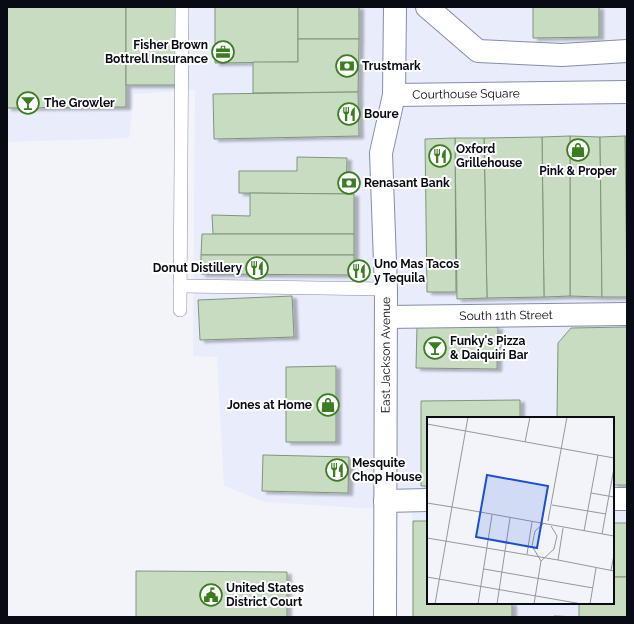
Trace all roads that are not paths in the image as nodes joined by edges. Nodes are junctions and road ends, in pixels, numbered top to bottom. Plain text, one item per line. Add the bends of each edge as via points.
1 (182, 7) edge
2 (395, 7) edge
3 (427, 7) edge
4 (627, 51) edge
5 (627, 92) edge
6 (394, 95) junction
7 (180, 286) junction
8 (386, 290) junction
9 (180, 310) dead end
10 (627, 314) edge
11 (386, 316) junction
12 (614, 499) edge
13 (627, 499) edge
14 (427, 500) edge
15 (385, 501) junction
16 (385, 617) edge

1 - 7 lane
2 - 6 street
3 - 4 street via 478,51 562,55
5 - 6 street, Courthouse Square
6 - 8 street, East Jackson Avenue via 381,153
7 - 8 lane
7 - 9 lane
8 - 11 street, East Jackson Avenue
10 - 11 street, South 11th Street
11 - 15 street, East Jackson Avenue
12 - 13 street
14 - 15 street
15 - 16 street, East Jackson Avenue

